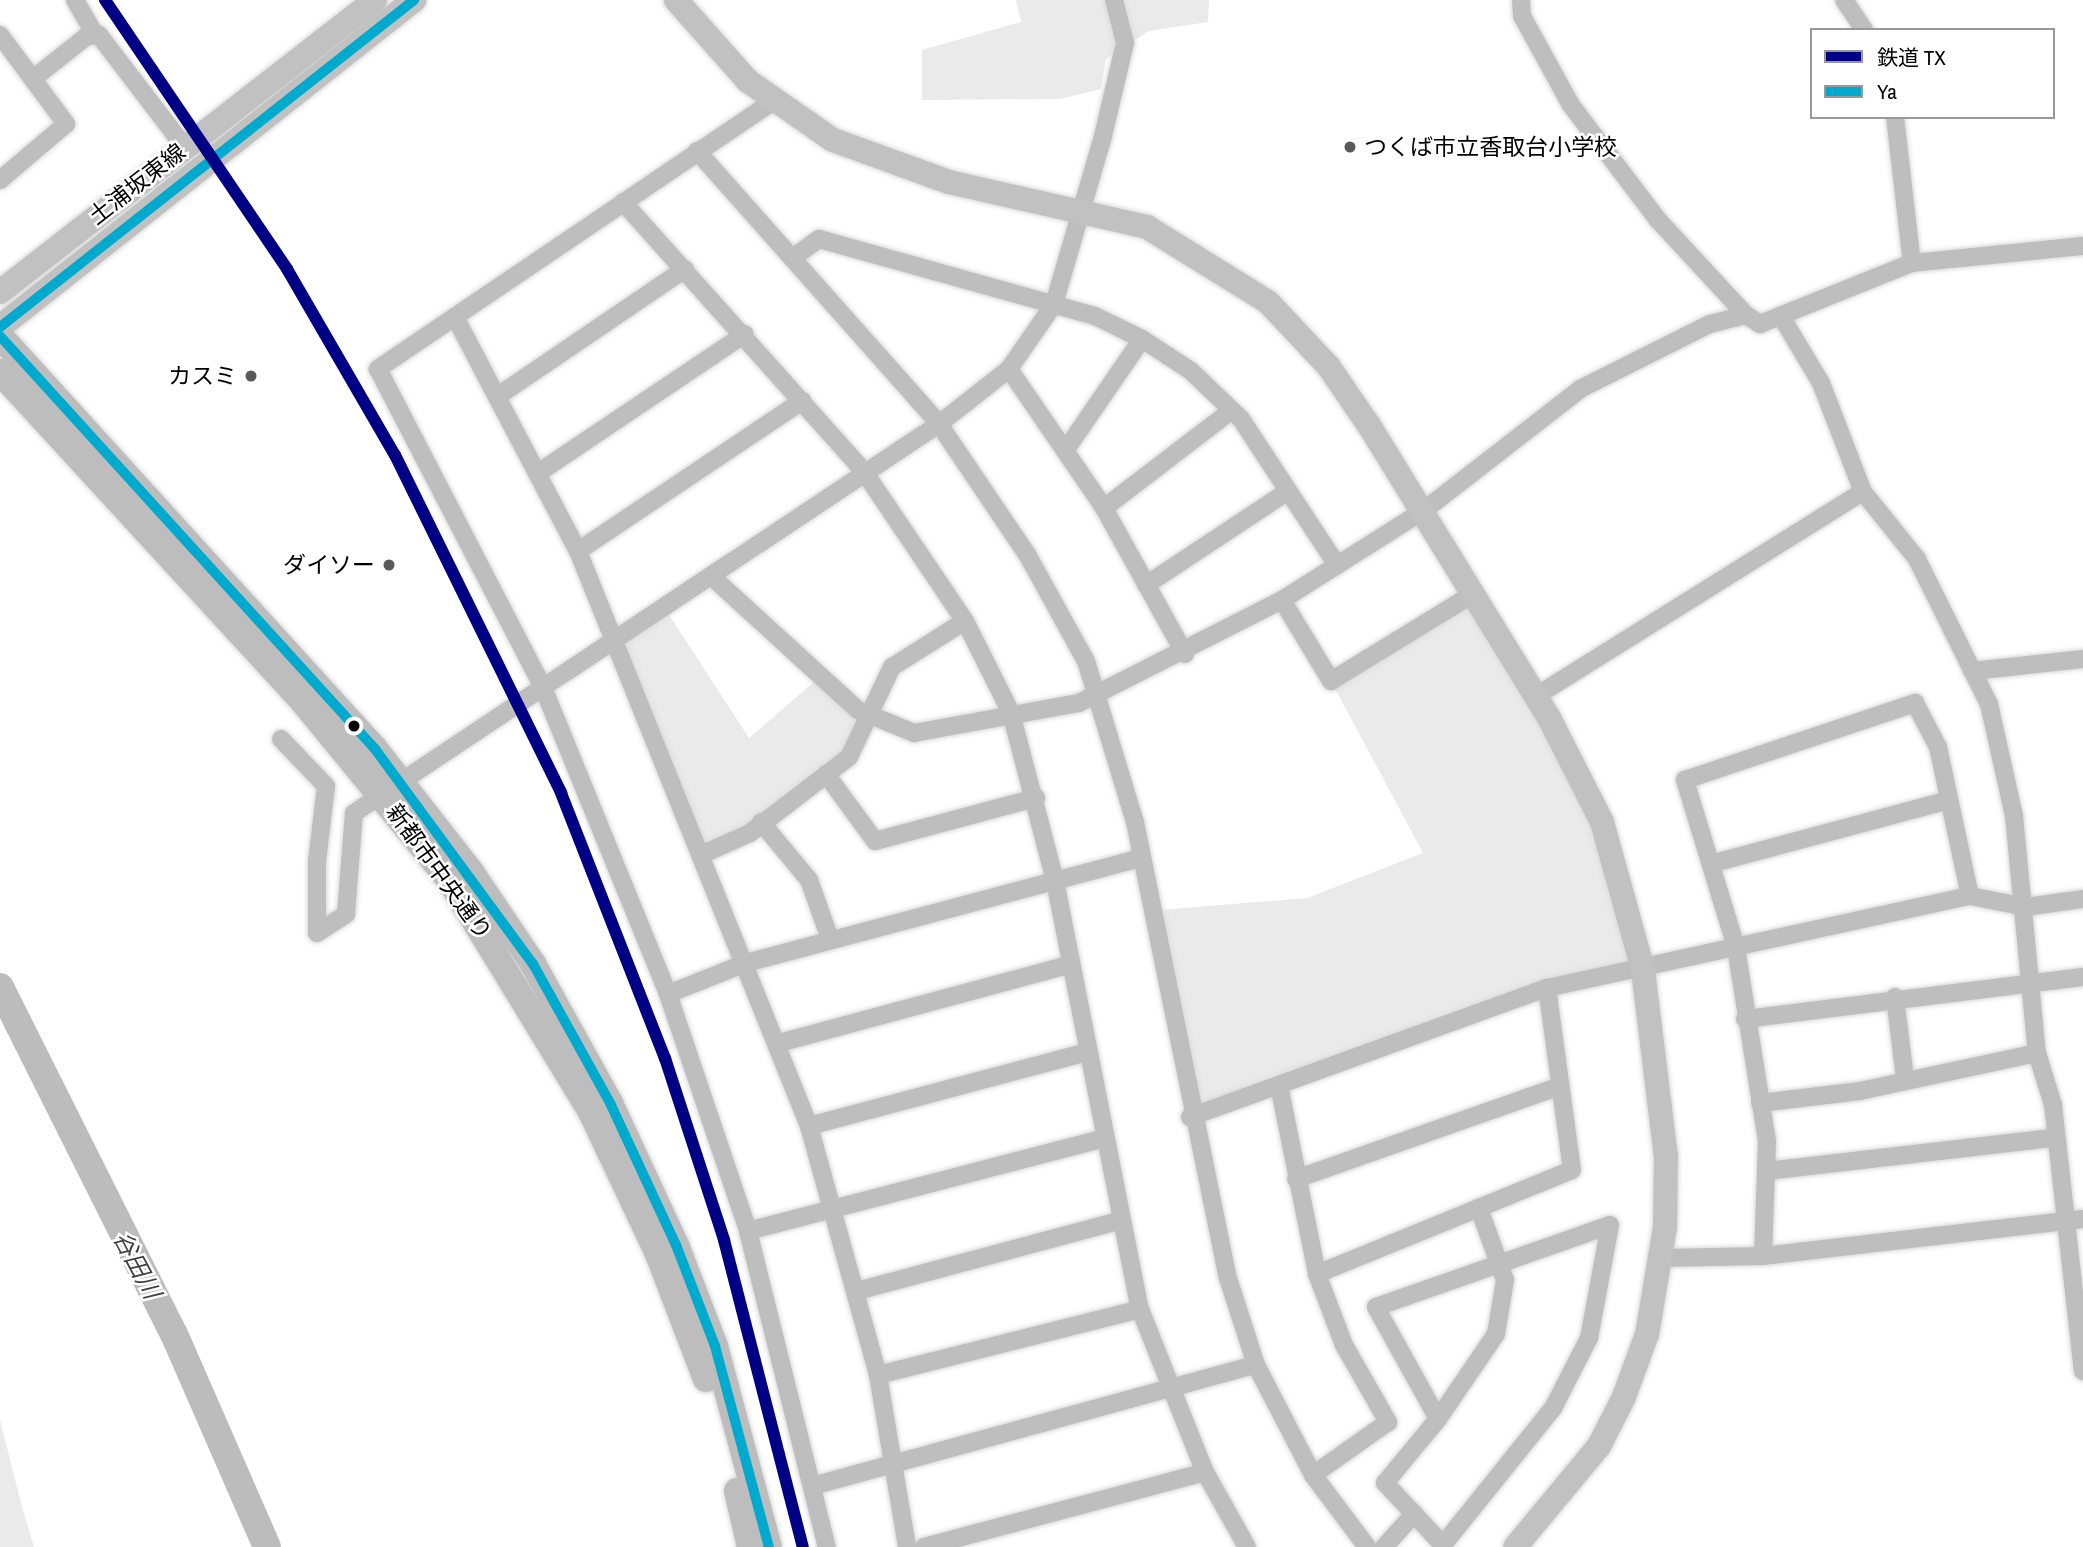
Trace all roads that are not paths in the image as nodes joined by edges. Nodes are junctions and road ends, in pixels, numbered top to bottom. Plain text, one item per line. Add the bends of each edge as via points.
1 (75, 0) edge
2 (375, 0) edge
3 (414, 0) edge
4 (676, 0) edge
5 (1115, 0) edge
6 (1521, 0) edge
7 (1844, 0) edge
8 (1863, 28) edge
9 (94, 33) junction
10 (0, 35) edge
11 (34, 78) junction
12 (775, 100) junction
13 (1895, 119) edge
14 (184, 146) junction
15 (697, 151) junction
16 (0, 180) edge
17 (623, 202) junction
18 (1078, 210) junction
19 (2083, 246) edge
20 (794, 257) junction
21 (1912, 263) junction
22 (685, 269) junction
23 (0, 292) edge
24 (1054, 304) junction
25 (1746, 315) junction
26 (1781, 316) junction
27 (455, 317) junction
28 (0, 327) edge
29 (745, 334) junction
30 (0, 336) edge
31 (1142, 339) junction
32 (1009, 369) junction
33 (0, 372) edge
34 (498, 396) junction
35 (803, 401) junction
36 (1232, 410) junction
37 (939, 424) junction
38 (1065, 451) junction
39 (538, 473) junction
40 (864, 473) junction
41 (1288, 491) junction
42 (1863, 492) junction
43 (1104, 508) junction
44 (1423, 511) junction
45 (578, 551) junction
46 (1336, 565) junction
47 (711, 576) junction
48 (1146, 585) junction
49 (1473, 594) junction
50 (1282, 600) junction
51 (965, 621) junction
52 (614, 639) junction
53 (1185, 654) junction
54 (2083, 659) edge
55 (1972, 671) junction
56 (542, 685) junction
57 (1536, 696) junction
58 (1098, 697) junction
59 (1011, 713) junction
60 (870, 716) junction
61 (281, 739) dead end
62 (826, 774) junction
63 (391, 787) junction
64 (1036, 798) junction
65 (1949, 800) junction
66 (761, 822) junction
67 (703, 854) junction
68 (1142, 858) junction
69 (1714, 863) junction
70 (1055, 881) junction
71 (1970, 896) junction
72 (2083, 899) edge
73 (2026, 906) junction
74 (830, 939) junction
75 (1736, 947) junction
76 (746, 963) junction
77 (1072, 964) junction
78 (1643, 970) junction
79 (2083, 978) edge
80 (2031, 984) junction
81 (1547, 988) junction
82 (668, 994) junction
83 (1895, 997) junction
84 (1745, 1019) junction
85 (779, 1043) junction
86 (1087, 1052) junction
87 (2037, 1053) junction
88 (1905, 1079) junction
89 (1279, 1084) junction
90 (1560, 1086) junction
91 (1760, 1103) junction
92 (1190, 1116) junction
93 (809, 1126) junction
94 (1105, 1138) junction
95 (2054, 1138) junction
96 (1767, 1171) junction
97 (1296, 1179) junction
98 (832, 1207) junction
99 (1479, 1208) junction
100 (1122, 1220) junction
101 (2075, 1220) edge
102 (748, 1231) junction
103 (1763, 1256) junction
104 (1661, 1258) junction
105 (1499, 1262) junction
106 (1317, 1274) junction
107 (857, 1291) junction
108 (1140, 1308) junction
109 (1256, 1365) junction
110 (2083, 1371) edge
111 (878, 1375) junction
112 (1172, 1390) junction
113 (1438, 1419) junction
114 (890, 1465) junction
115 (1205, 1472) junction
116 (1313, 1475) junction
117 (816, 1485) junction
118 (1414, 1514) junction
119 (750, 1547) edge
120 (769, 1547) edge
121 (827, 1547) edge
122 (908, 1547) edge
123 (924, 1547) edge
124 (1248, 1547) edge
125 (1367, 1547) edge
126 (1384, 1547) edge
127 (1515, 1547) edge

1 - 9 street
2 - 14 street, 土浦坂東線
3 - 28 street, 土浦坂東線
4 - 12 street via 720,55
5 - 18 street via 1125,43 1122,66
6 - 25 street via 1522,16 1571,105 1658,220
7 - 8 street
9 - 11 street
9 - 14 street
10 - 11 street
11 - 16 street via 66,124
12 - 15 street
12 - 18 street via 833,139 886,164
13 - 21 street
14 - 23 street, 土浦坂東線
15 - 17 street
15 - 20 street
17 - 22 street
17 - 27 street
18 - 24 street
18 - 44 street via 1147,227 1268,302 1329,367
19 - 21 street
20 - 24 street via 819,239
20 - 37 street
21 - 26 street
22 - 29 street
22 - 34 street
24 - 31 street
24 - 32 street
25 - 26 street via 1760,324
25 - 44 street via 1710,324 1580,389
26 - 42 street via 1821,383
27 - 34 street
27 - 56 street via 378,369
29 - 35 street
29 - 39 street
30 - 63 main road, 新都市中央通り
31 - 36 street
31 - 38 street
32 - 37 street
32 - 38 street
33 - 63 main road, 新都市中央通り
34 - 39 street
35 - 40 street
35 - 45 street
36 - 41 street
36 - 43 street
37 - 40 street
37 - 58 street via 1028,556
38 - 43 street
39 - 45 street
40 - 47 street
40 - 51 street
41 - 46 street
41 - 48 street
42 - 55 street via 1917,559
42 - 57 street
43 - 48 street
44 - 46 street
44 - 49 street
45 - 52 street
46 - 50 street
47 - 52 street
47 - 60 street
48 - 53 street
49 - 50 street via 1331,681
49 - 57 street
50 - 53 street
51 - 59 street
51 - 60 street via 892,667
52 - 56 street
52 - 67 street
53 - 58 street
54 - 55 street
55 - 73 street via 2002,754
56 - 63 street
56 - 82 street
57 - 78 street via 1602,822
58 - 59 street
58 - 68 street
59 - 60 street via 914,733
59 - 64 street
60 - 62 street via 849,757
61 - 63 street via 326,786 317,861 317,933 346,914 354,813
62 - 64 street via 875,841
62 - 66 street
63 - 119 main road, 新都市中央通り via 515,980 627,1182 698,1354
63 - 120 main road, 新都市中央通り via 533,964 639,1162 715,1346
64 - 70 street
65 - 69 street
65 - 69 street via 1938,747 1915,703 1685,780
65 - 71 street
66 - 67 street
66 - 74 street via 808,880
67 - 76 street
68 - 70 street
68 - 92 street
69 - 75 street
70 - 74 street
70 - 77 street
71 - 73 street
71 - 75 street
72 - 73 street
73 - 80 street
74 - 76 street
75 - 78 street
75 - 84 street
76 - 82 street
76 - 85 street
77 - 85 street
77 - 86 street
78 - 81 street
78 - 104 street via 1666,1156
79 - 80 street
80 - 83 street
80 - 87 street
81 - 89 street
81 - 90 street
82 - 102 street
83 - 84 street
83 - 88 street
84 - 91 street
85 - 93 street
86 - 93 street
86 - 94 street
87 - 88 street
87 - 95 street via 2053,1105
88 - 91 street
89 - 92 street
89 - 97 street
90 - 97 street
90 - 99 street via 1572,1170
91 - 96 street
92 - 109 street
93 - 98 street
94 - 98 street
94 - 100 street
95 - 96 street
95 - 101 street
96 - 103 street
97 - 106 street
98 - 102 street
98 - 107 street
99 - 105 street
99 - 106 street
100 - 107 street
100 - 108 street
101 - 103 street
101 - 110 street
102 - 117 street
103 - 104 street
104 - 127 street via 1647,1334 1624,1397 1599,1446
105 - 113 street via 1505,1280 1496,1334
105 - 113 street via 1376,1307
105 - 118 street via 1611,1225 1589,1338 1553,1408 1443,1545
106 - 116 street via 1344,1345 1388,1422
107 - 111 street
108 - 111 street
108 - 112 street
109 - 112 street
109 - 116 street
111 - 114 street
112 - 114 street
112 - 115 street
113 - 118 street via 1385,1483
114 - 117 street
114 - 122 street
115 - 123 street
115 - 124 street
116 - 125 street
117 - 121 street
118 - 126 street

